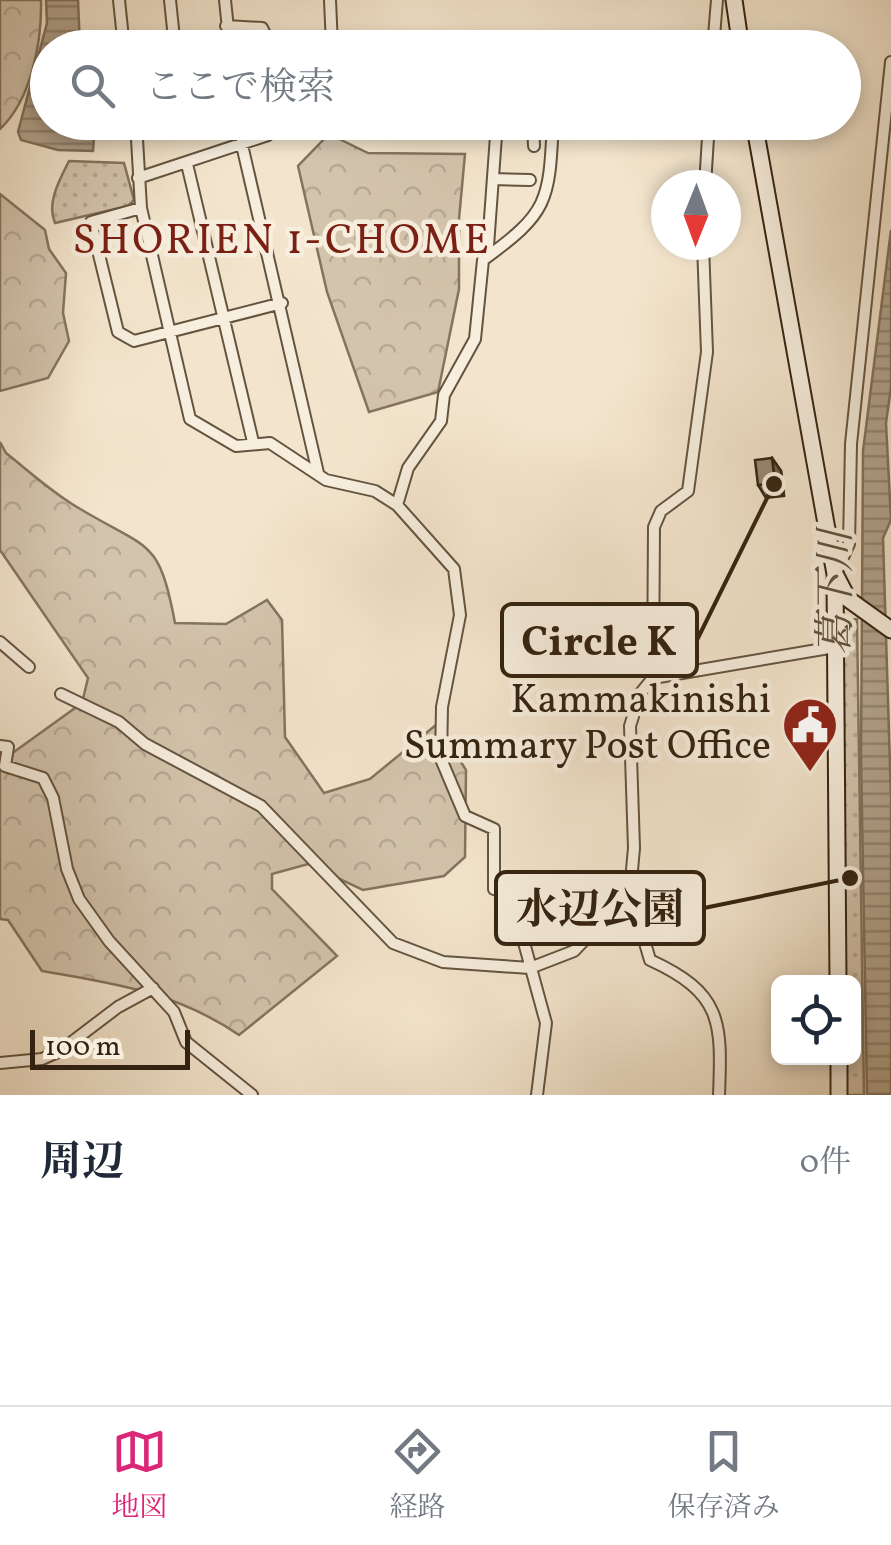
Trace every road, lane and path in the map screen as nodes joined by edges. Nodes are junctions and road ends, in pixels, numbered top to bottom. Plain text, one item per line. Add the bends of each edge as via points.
1 (119, 0) edge
2 (170, 0) edge
3 (225, 0) edge
4 (330, 0) edge
5 (716, 0) edge
6 (734, 0) edge
7 (226, 26) junction
8 (122, 30) edge
9 (173, 30) edge
10 (227, 30) edge
11 (263, 30) edge
12 (331, 30) edge
13 (715, 30) edge
14 (738, 30) edge
15 (891, 62) edge
16 (137, 140) edge
17 (242, 140) edge
18 (256, 140) edge
19 (496, 140) edge
20 (534, 140) edge
21 (552, 140) edge
22 (707, 140) edge
23 (757, 140) edge
24 (242, 145) junction
25 (534, 146) dead end
26 (187, 164) junction
27 (706, 170) edge
28 (138, 178) junction
29 (493, 179) junction
30 (530, 180) dead end
31 (142, 208) junction
32 (488, 246) dead end
33 (704, 260) edge
34 (282, 303) junction
35 (226, 318) junction
36 (172, 333) junction
37 (253, 442) junction
38 (318, 473) junction
39 (397, 505) junction
40 (835, 574) junction
41 (891, 630) edge
42 (0, 642) edge
43 (835, 647) junction
44 (28, 667) dead end
45 (653, 678) junction
46 (60, 694) dead end
47 (0, 746) edge
48 (630, 892) junction
49 (530, 968) junction
50 (838, 975) edge
51 (153, 988) junction
52 (0, 1063) edge
53 (839, 1065) edge
54 (252, 1095) edge
55 (537, 1095) edge
56 (718, 1095) edge
57 (840, 1095) edge

1 - 8 street
2 - 9 street
3 - 7 street
4 - 12 street
5 - 13 street
6 - 14 main road
7 - 10 street
7 - 11 street
15 - 40 street via 851,444 848,544
16 - 28 street
17 - 24 street
18 - 24 street
19 - 29 street
20 - 25 street
21 - 39 street via 542,208 483,260 475,339 444,395 442,421 408,468
22 - 27 street
23 - 40 main road
24 - 26 street
24 - 34 street
26 - 28 street
26 - 35 street
28 - 31 street
29 - 30 street
29 - 32 street
31 - 36 street
31 - 36 street via 91,222 118,332 134,341
33 - 45 street via 707,352 688,492 661,511 654,527
34 - 35 street
34 - 38 street
35 - 36 street
35 - 37 street
36 - 37 street via 190,419 236,446
37 - 38 street via 270,443
38 - 39 street
39 - 49 street via 454,569 460,615 442,708 441,759 464,816 494,829 494,889 511,895
40 - 41 main road via 852,603
40 - 43 main road
42 - 44 street
43 - 45 street
43 - 50 main road
45 - 48 street via 630,726
46 - 49 street via 261,806 394,944 443,962
47 - 51 street via 8,747 5,766 43,778 79,899
48 - 49 street via 574,951
48 - 56 street via 650,960 689,978 719,1028
49 - 55 street via 546,1023
51 - 52 street via 60,1051
51 - 54 street via 174,1012 186,1042
53 - 57 main road

